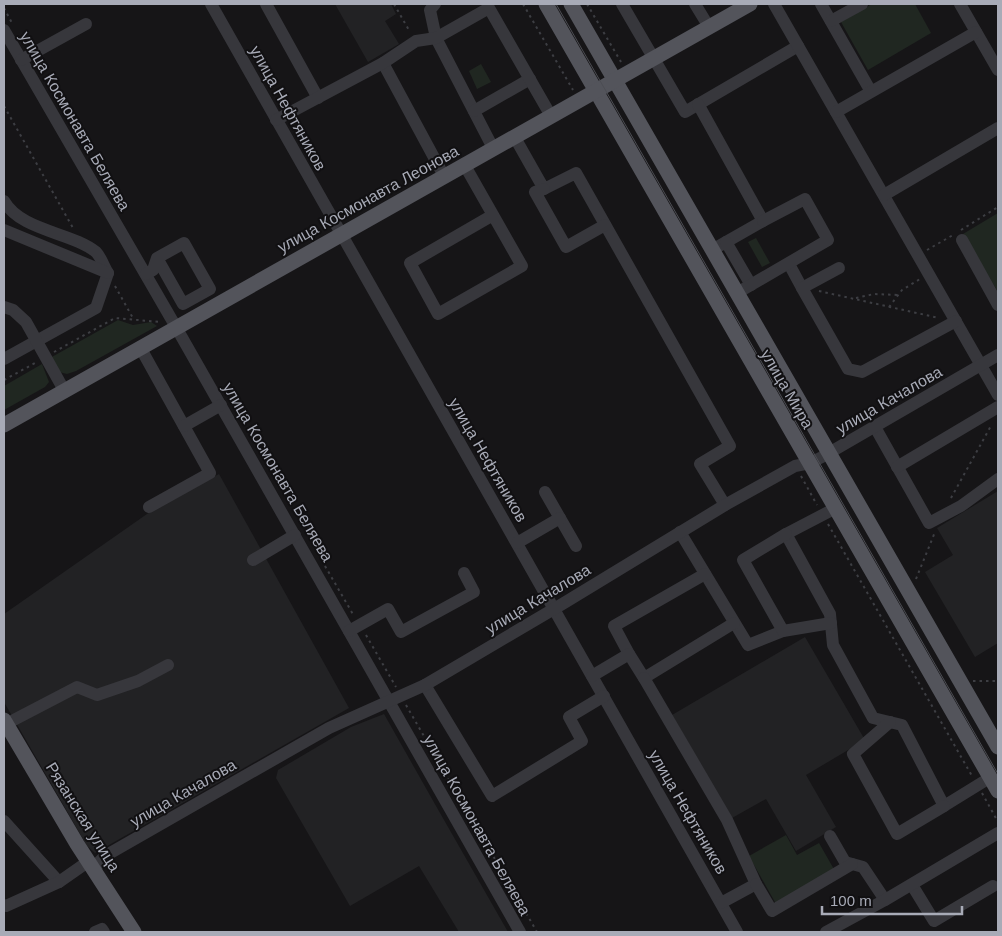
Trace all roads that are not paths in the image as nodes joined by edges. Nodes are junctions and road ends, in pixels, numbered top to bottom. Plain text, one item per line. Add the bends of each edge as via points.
1 (211, 4) edge
2 (266, 4) edge
3 (435, 4) edge
4 (546, 4) edge
5 (571, 4) edge
6 (622, 4) edge
7 (695, 4) edge
8 (750, 4) edge
9 (774, 4) edge
10 (821, 4) edge
11 (862, 4) edge
12 (960, 4) edge
13 (831, 21) junction
14 (86, 24) dead end
15 (709, 27) junction
16 (4, 30) edge
17 (976, 32) junction
18 (436, 38) junction
19 (798, 46) junction
20 (654, 58) junction
21 (21, 60) junction
22 (383, 63) junction
23 (998, 70) edge
24 (530, 79) junction
25 (614, 80) junction
26 (596, 90) junction
27 (870, 90) junction
28 (318, 98) junction
29 (698, 104) junction
30 (474, 111) junction
31 (836, 112) junction
32 (551, 116) junction
33 (276, 120) junction
34 (998, 128) edge
35 (514, 136) junction
36 (493, 148) junction
37 (464, 164) junction
38 (444, 176) junction
39 (544, 189) junction
40 (884, 195) junction
41 (4, 200) edge
42 (493, 215) junction
43 (763, 221) junction
44 (605, 225) junction
45 (4, 230) edge
46 (340, 234) junction
47 (962, 240) dead end
48 (726, 242) junction
49 (712, 250) junction
50 (157, 258) junction
51 (789, 264) junction
52 (839, 268) dead end
53 (108, 273) junction
54 (146, 274) junction
55 (750, 285) junction
56 (802, 288) junction
57 (737, 293) junction
58 (997, 300) edge
59 (4, 307) edge
60 (956, 322) junction
61 (172, 324) junction
62 (35, 341) junction
63 (140, 347) junction
64 (998, 355) edge
65 (4, 359) edge
66 (982, 365) junction
67 (64, 390) junction
68 (998, 396) edge
69 (221, 405) junction
70 (998, 407) edge
71 (4, 425) edge
72 (184, 426) junction
73 (875, 427) junction
74 (829, 453) junction
75 (810, 463) junction
76 (897, 467) junction
77 (998, 479) edge
78 (545, 492) dead end
79 (725, 505) junction
80 (150, 507) dead end
81 (829, 512) junction
82 (560, 518) junction
83 (680, 532) junction
84 (786, 534) junction
85 (295, 535) junction
86 (517, 542) junction
87 (576, 546) dead end
88 (253, 560) dead end
89 (464, 573) dead end
90 (705, 574) junction
91 (554, 609) junction
92 (831, 622) junction
93 (734, 623) junction
94 (349, 630) junction
95 (783, 631) junction
96 (630, 654) junction
97 (168, 665) dead end
98 (592, 676) junction
99 (644, 678) junction
100 (425, 685) junction
101 (604, 696) junction
102 (389, 701) junction
103 (5, 722) edge
104 (890, 722) junction
105 (998, 748) edge
106 (984, 781) junction
107 (998, 791) edge
108 (944, 806) junction
109 (4, 821) edge
110 (998, 824) edge
111 (830, 836) dead end
112 (852, 864) junction
113 (92, 866) junction
114 (59, 882) junction
115 (756, 884) junction
116 (912, 885) junction
117 (996, 889) edge
118 (885, 900) junction
119 (721, 903) junction
120 (4, 905) edge
121 (95, 932) edge
122 (104, 932) edge
123 (134, 932) edge
124 (520, 932) edge
125 (737, 932) edge
126 (826, 932) edge

1 - 33 street, улица Нефтяников
2 - 28 street
3 - 18 street via 430,10
4 - 26 main road, улица Мира
5 - 25 main road, улица Мира
6 - 20 street
7 - 15 street
8 - 15 main road, улица Космонавта Леонова
9 - 19 street
10 - 13 street
11 - 13 street
12 - 17 street
13 - 27 street
14 - 21 street
15 - 20 main road, улица Космонавта Леонова
16 - 21 street, улица Космонавта Беляева
17 - 23 street
17 - 27 street
18 - 22 street via 416,41
18 - 24 street via 489,8
18 - 30 street
19 - 29 street
19 - 31 street
20 - 25 main road, улица Космонавта Леонова
20 - 29 street via 685,112
21 - 54 street, улица Космонавта Беляева
22 - 28 street
22 - 38 street
24 - 30 street
24 - 32 street
25 - 26 main road, улица Космонавта Леонова
25 - 49 main road, улица Мира
26 - 32 main road, улица Космонавта Леонова
26 - 75 main road, улица Мира
27 - 31 street
28 - 33 street
29 - 43 street
30 - 36 street
31 - 40 street
32 - 35 main road, улица Космонавта Леонова
33 - 46 street, улица Нефтяников
34 - 40 street
35 - 36 main road, улица Космонавта Леонова
35 - 39 street
36 - 37 main road, улица Космонавта Леонова
37 - 38 main road, улица Космонавта Леонова
37 - 42 street
38 - 46 main road, улица Космонавта Леонова
39 - 44 street via 576,173
39 - 44 street via 534,192 566,248
40 - 60 street
41 - 53 street via 8,208 21,218 96,253
42 - 42 street via 410,263 438,314 522,266
43 - 48 street
43 - 51 street via 803,199 807,200 828,240
44 - 79 street via 730,446 700,464
45 - 53 street
46 - 61 main road, улица Космонавта Леонова
46 - 86 street, улица Нефтяников
47 - 58 street
48 - 49 street
48 - 55 street
49 - 57 main road, улица Мира
50 - 50 street via 183,304 210,289 184,243
50 - 54 street via 153,270
51 - 55 street
51 - 56 street
52 - 56 street
53 - 62 street via 96,308
54 - 61 street, улица Космонавта Беляева
55 - 57 street
56 - 60 street via 848,369 862,372
57 - 74 main road, улица Мира
59 - 62 street via 13,310 26,322
60 - 66 street
61 - 63 main road, улица Космонавта Леонова
61 - 69 street, улица Космонавта Беляева
62 - 65 street
62 - 67 street
63 - 67 main road, улица Космонавта Леонова
63 - 72 street
64 - 66 street, улица Качалова
66 - 68 street
66 - 73 street, улица Качалова
67 - 71 main road, улица Космонавта Леонова
69 - 72 street
69 - 85 street, улица Космонавта Беляева
70 - 76 street
72 - 80 street via 210,473
73 - 74 street, улица Качалова
73 - 76 street
74 - 75 street, улица Качалова
74 - 105 main road, улица Мира
75 - 79 street, улица Качалова via 795,466
75 - 81 main road, улица Мира
76 - 77 street via 929,523 961,506
78 - 82 street
79 - 83 street, улица Качалова
81 - 84 street
81 - 106 main road, улица Мира
82 - 86 street
82 - 87 street
83 - 90 street
83 - 91 street, улица Качалова
84 - 92 street via 830,614
84 - 95 street via 743,560
85 - 88 street
85 - 94 street, улица Космонавта Беляева
86 - 91 street, улица Нефтяников
89 - 94 street via 474,592 401,632 388,609
90 - 93 street
90 - 96 street via 614,626
91 - 98 street, улица Нефтяников
91 - 100 street, улица Качалова
92 - 95 street
92 - 104 street via 833,645 873,718
93 - 95 street via 748,645
93 - 99 street
94 - 102 street, улица Космонавта Беляева
96 - 98 street
96 - 99 street
97 - 103 street via 138,681 97,695 76,688
98 - 101 street, улица Нефтяников
99 - 115 street via 727,820
100 - 101 street via 492,796 582,740 569,717
100 - 102 street, улица Качалова
101 - 119 street, улица Нефтяников
102 - 113 street, улица Качалова via 329,728
102 - 124 street, улица Космонавта Беляева
103 - 113 main road, Рязанская улица
104 - 108 street via 902,725
104 - 108 street via 853,754 897,834
106 - 107 main road, улица Мира
106 - 108 street
109 - 114 street
110 - 116 street
111 - 112 street via 845,862
112 - 115 street via 772,910
112 - 118 street via 863,867
113 - 114 street, улица Качалова
113 - 123 main road, Рязанская улица
114 - 120 street, улица Качалова
115 - 119 street
116 - 117 street via 934,921
116 - 118 street
118 - 126 street
119 - 125 street, улица Нефтяников
121 - 122 street via 102,928

